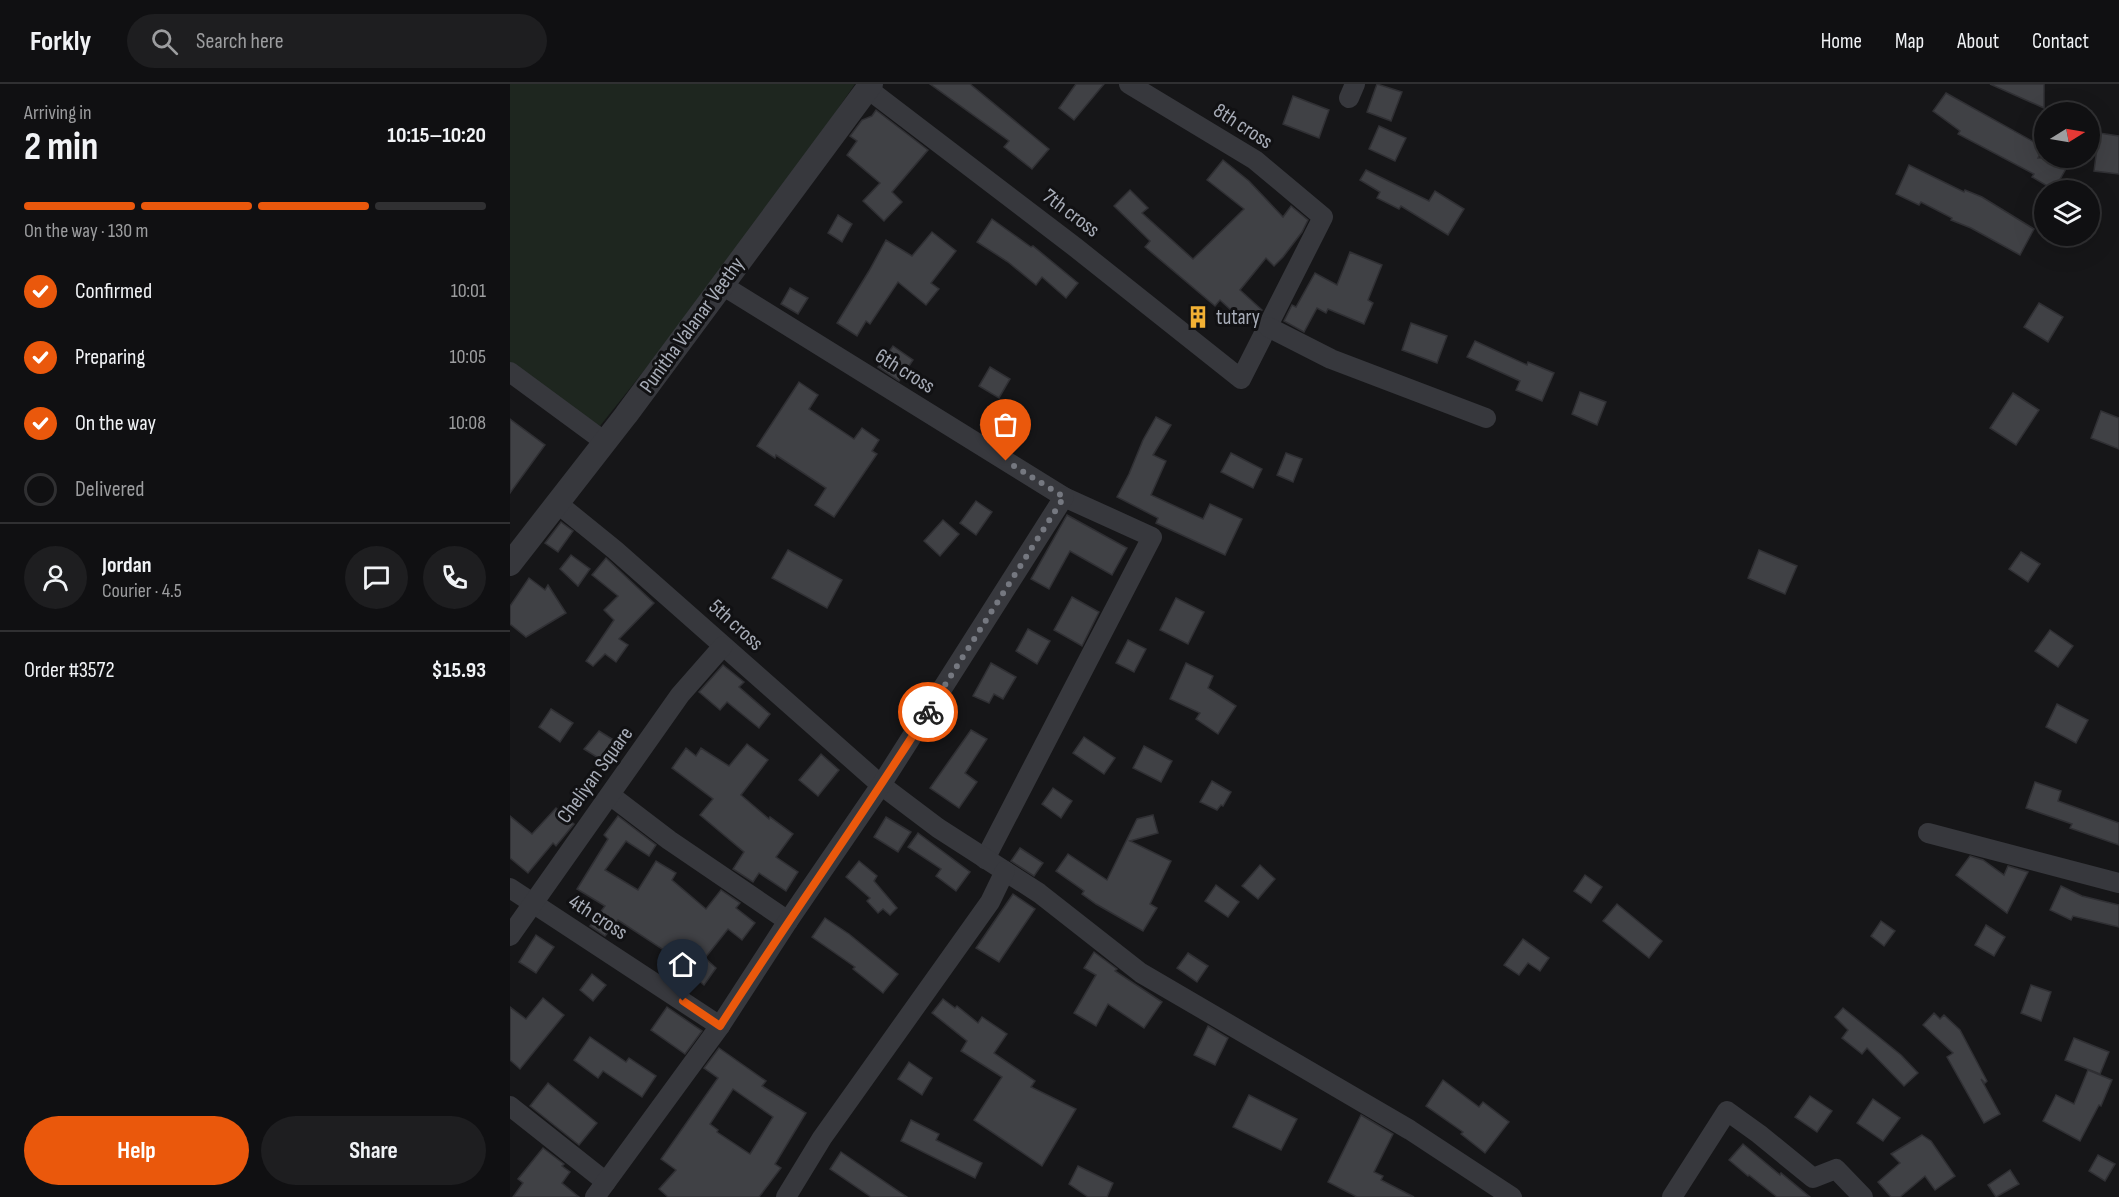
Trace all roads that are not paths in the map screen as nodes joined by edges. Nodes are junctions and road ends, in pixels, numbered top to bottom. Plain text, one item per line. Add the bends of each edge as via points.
1 (1129, 84) edge
2 (870, 87) edge
3 (722, 285) junction
4 (1268, 327) junction
5 (510, 372) edge
6 (1486, 418) dead end
7 (605, 442) junction
8 (1064, 497) junction
9 (557, 503) junction
10 (513, 555) edge
11 (723, 646) junction
12 (881, 785) junction
13 (610, 795) junction
14 (1928, 833) dead end
15 (986, 859) junction
16 (1005, 872) junction
17 (2119, 883) edge
18 (510, 888) edge
19 (533, 903) junction
20 (789, 921) junction
21 (510, 936) edge
22 (720, 1026) junction
23 (510, 1106) edge
24 (601, 1190) edge
25 (786, 1197) edge
26 (1512, 1197) edge
27 (1672, 1197) edge
28 (1863, 1197) edge

1 - 4 street, 8th cross via 1255,160 1323,217
2 - 3 street, Punitha Valanar Veethy
2 - 4 street, 7th cross via 1241,379
3 - 7 street, Punitha Valanar Veethy
3 - 8 street, 6th cross
4 - 6 street via 1331,359
5 - 7 street
7 - 9 street, Punitha Valanar Veethy
8 - 12 street
8 - 15 street, 6th cross via 1152,537
9 - 10 street, Punitha Valanar Veethy
9 - 11 street, 5th cross
11 - 12 street, 5th cross
11 - 13 street, Cheliyan Square via 680,695
12 - 15 street, 5th cross
12 - 20 street
13 - 19 street, Cheliyan Square
13 - 20 street
14 - 17 street
15 - 16 street, 5th cross
16 - 25 street via 990,902 822,1138
16 - 26 street, 5th cross via 1039,893 1142,973 1410,1131
18 - 19 street, 4th cross
19 - 21 street, Cheliyan Square
19 - 22 street, 4th cross
20 - 22 street
22 - 24 street
23 - 24 street
27 - 28 street via 1727,1111 1813,1178 1836,1169

